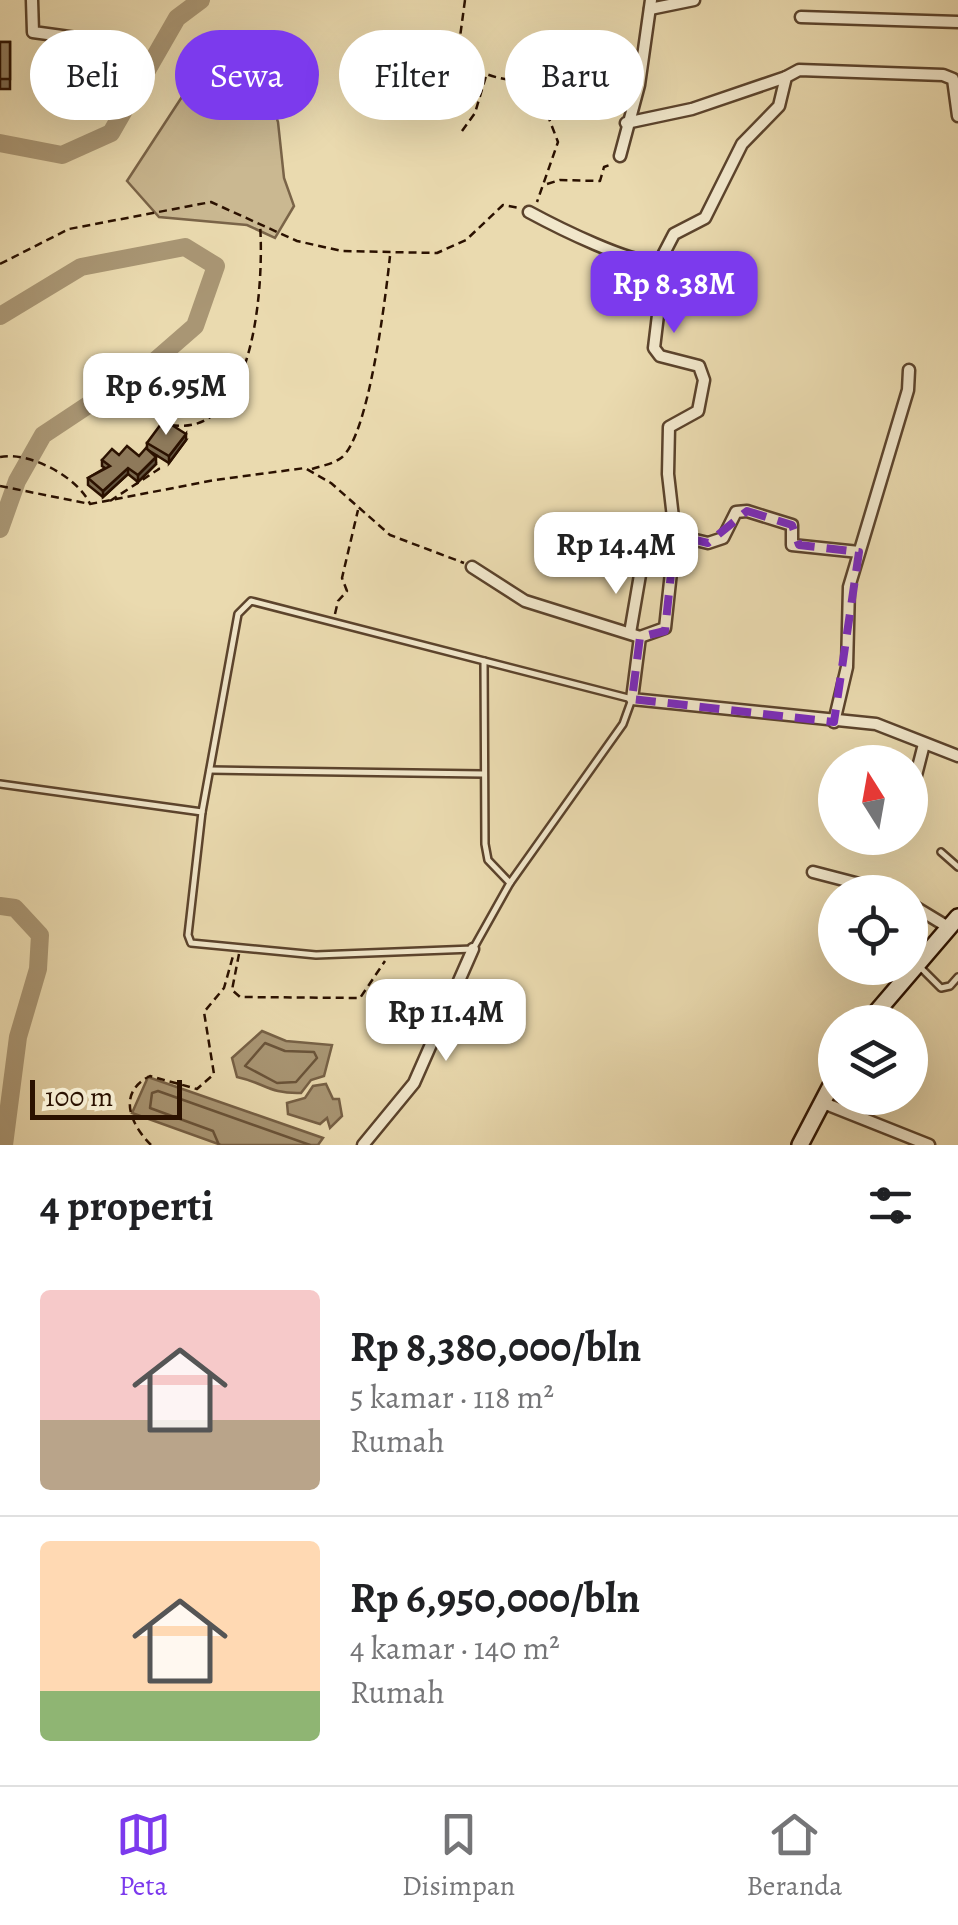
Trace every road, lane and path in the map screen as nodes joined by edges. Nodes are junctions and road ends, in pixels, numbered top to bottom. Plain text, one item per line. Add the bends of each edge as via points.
1 (32, 0) edge
2 (465, 0) edge
3 (694, 0) edge
4 (650, 5) edge
5 (801, 17) dead end
6 (958, 22) edge
7 (33, 30) edge
8 (644, 59) edge
9 (487, 74) junction
10 (505, 76) edge
11 (786, 77) junction
12 (958, 116) edge
13 (550, 120) edge
14 (627, 120) edge
15 (626, 123) junction
16 (462, 131) dead end
17 (620, 156) joint
18 (546, 185) junction
19 (529, 212) junction
20 (260, 222) junction
21 (390, 254) junction
22 (665, 257) junction
23 (0, 264) edge
24 (909, 370) dead end
25 (163, 424) edge
26 (144, 450) edge
27 (0, 457) edge
28 (311, 470) junction
29 (0, 486) edge
30 (110, 501) junction
31 (90, 504) junction
32 (358, 508) junction
33 (675, 535) junction
34 (858, 552) junction
35 (472, 567) joint
36 (641, 568) dead end
37 (334, 621) junction
38 (635, 635) junction
39 (484, 660) junction
40 (632, 699) junction
41 (834, 722) junction
42 (924, 744) joint
43 (958, 756) edge
44 (210, 770) junction
45 (483, 774) junction
46 (0, 784) edge
47 (202, 812) junction
48 (941, 852) dead end
49 (958, 867) edge
50 (813, 872) dead end
51 (828, 875) edge
52 (510, 883) junction
53 (928, 913) edge
54 (955, 926) edge
55 (472, 949) junction
56 (237, 950) junction
57 (928, 952) edge
58 (388, 956) junction
59 (928, 976) edge
60 (958, 977) edge
61 (898, 985) edge
62 (882, 1005) edge
63 (818, 1108) edge
64 (854, 1115) edge
65 (150, 1145) edge
66 (364, 1145) edge
67 (800, 1145) edge
68 (929, 1145) edge

1 - 7 street
2 - 9 path via 458,52 474,72
3 - 4 street
4 - 8 street
5 - 6 street
9 - 10 path
9 - 16 path
11 - 12 street via 807,69 943,75 954,78
11 - 15 street
11 - 22 street via 779,106 742,144 716,202 705,218 674,234
13 - 18 path via 558,142
14 - 15 street
15 - 17 street
17 - 18 path via 604,166 600,181
18 - 19 path
19 - 21 path via 508,203 454,249
19 - 22 street via 652,264
20 - 21 path via 297,241
20 - 23 path via 210,202 69,228
20 - 25 path via 250,357 213,415 180,427
21 - 28 path via 382,329 359,430 343,457
22 - 33 street via 654,348 660,356 698,366 704,380 698,411 670,427
24 - 34 street
26 - 30 path via 159,469
27 - 31 path via 45,466 71,480
28 - 30 path
28 - 32 path
29 - 31 path
30 - 31 path
32 - 35 path via 390,535
32 - 37 path via 342,578 347,591
33 - 34 street via 708,543 723,538 736,512 747,511 792,525 792,545
33 - 38 street via 665,628
34 - 41 street via 849,587 847,667
35 - 38 street via 525,601
36 - 38 street
37 - 39 lane
37 - 44 lane via 251,601 238,614
38 - 40 street
39 - 40 lane
39 - 45 lane
40 - 41 street
40 - 52 lane via 622,724
41 - 42 street via 876,724
42 - 43 street
44 - 45 lane
44 - 47 lane
45 - 52 lane via 488,860
46 - 47 lane
47 - 56 lane via 188,935 199,946
48 - 49 lane
50 - 51 street
52 - 55 lane
53 - 54 street
54 - 57 main road
55 - 58 lane
55 - 66 street via 414,1083
56 - 58 lane
56 - 58 path via 232,990 240,997 360,998
56 - 65 path via 224,988 204,1012 214,1074 197,1089 150,1076 129,1106 131,1124
59 - 60 lane via 940,988
61 - 62 main road
63 - 67 main road
64 - 68 street

